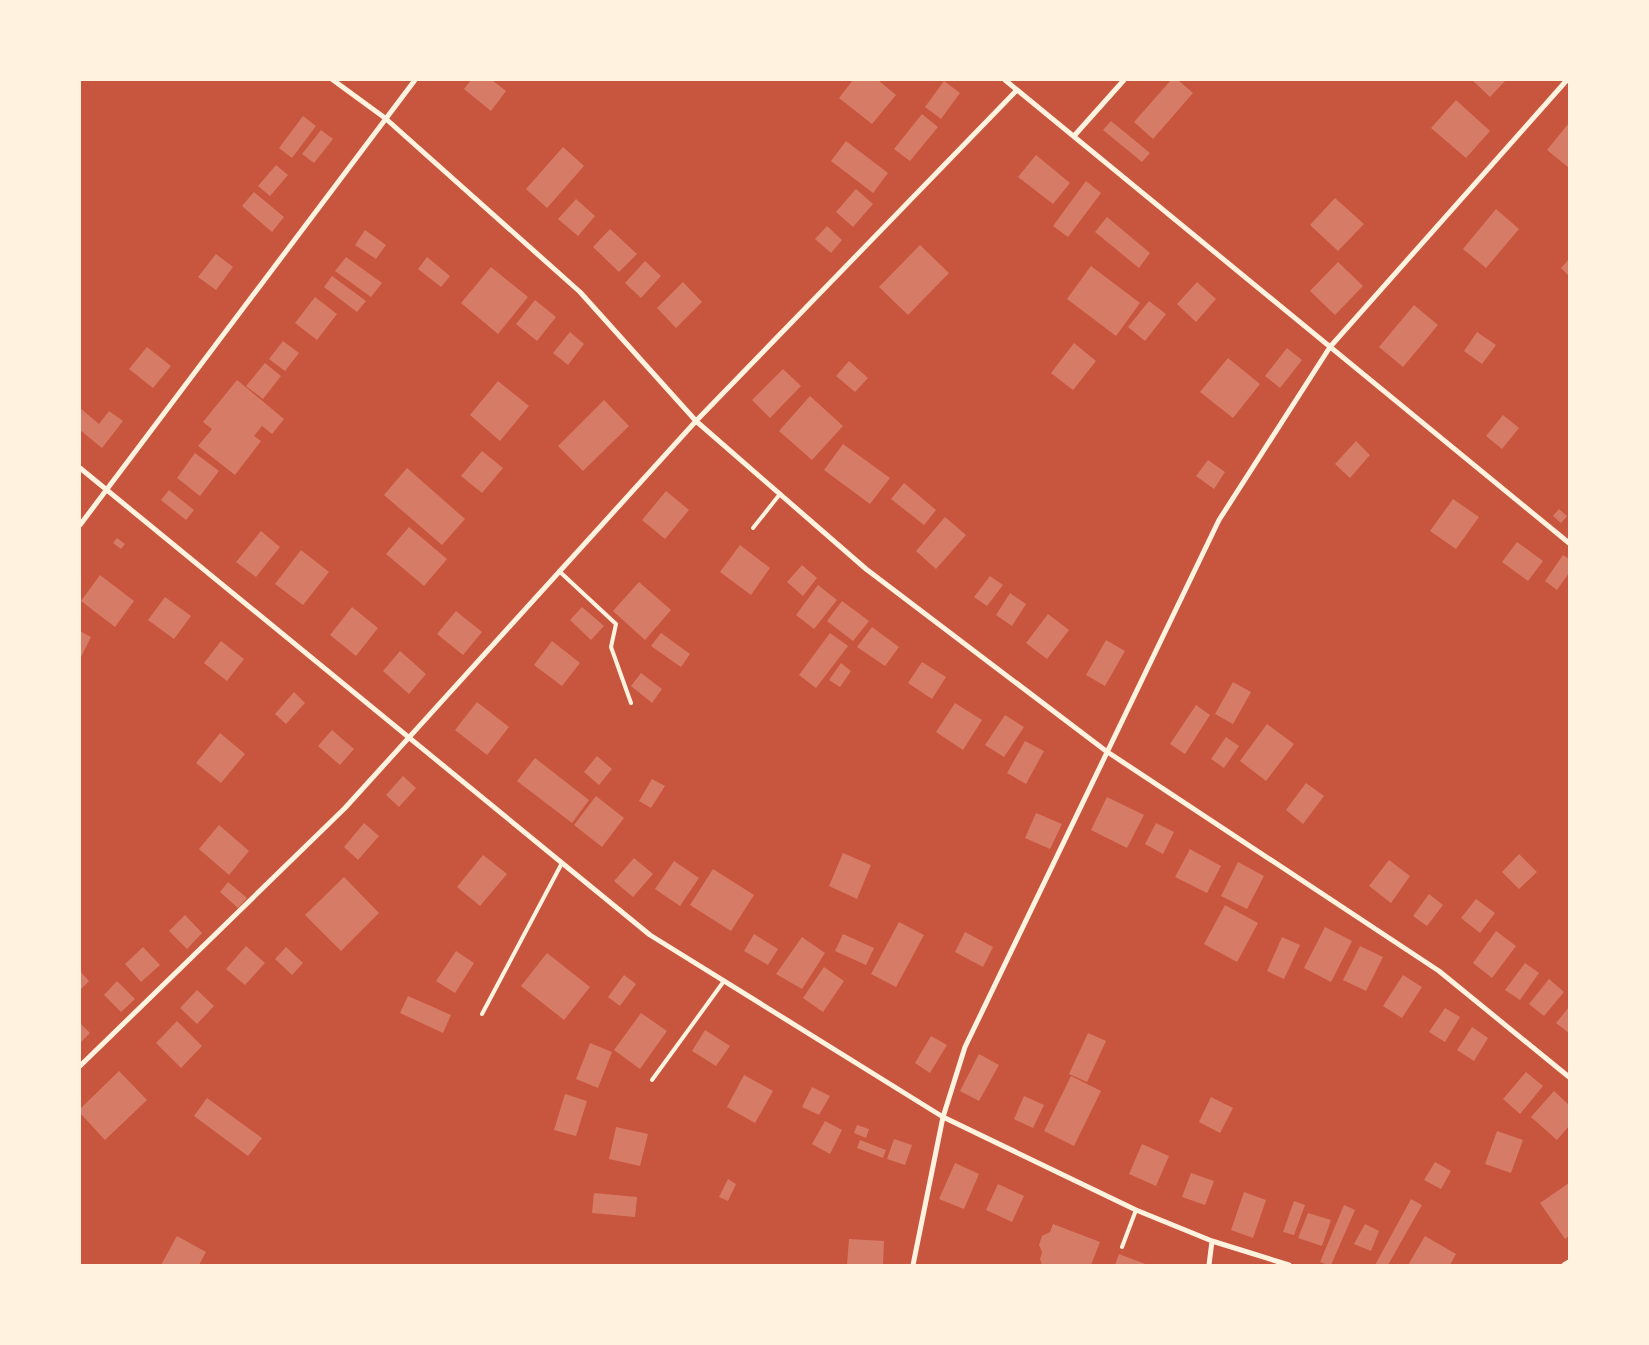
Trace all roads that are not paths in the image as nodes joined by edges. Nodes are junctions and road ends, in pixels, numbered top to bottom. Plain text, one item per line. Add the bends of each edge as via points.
1 (333, 80) edge
2 (415, 80) edge
3 (1005, 80) edge
4 (1124, 80) edge
5 (1567, 80) edge
6 (1017, 90) junction
7 (385, 118) junction
8 (1074, 136) junction
9 (1330, 347) junction
10 (696, 421) junction
11 (80, 468) edge
12 (106, 489) junction
13 (780, 494) junction
14 (80, 525) edge
15 (754, 528) dead end
16 (1569, 543) edge
17 (559, 571) junction
18 (631, 703) dead end
19 (409, 736) junction
20 (1106, 751) junction
21 (562, 863) junction
22 (724, 981) junction
23 (482, 1014) dead end
24 (80, 1066) edge
25 (1569, 1077) edge
26 (652, 1080) dead end
27 (943, 1117) junction
28 (1136, 1210) junction
29 (1212, 1241) junction
30 (1122, 1247) dead end
31 (1569, 1262) edge
32 (913, 1265) edge
33 (1209, 1265) edge
34 (1288, 1265) edge
35 (1564, 1265) edge

1 - 7 street
2 - 7 street
3 - 6 street
4 - 8 street
5 - 9 street
6 - 8 street
6 - 10 street
7 - 10 street via 580,292
7 - 12 street
8 - 9 street
9 - 16 street
9 - 20 street via 1219,520
10 - 13 street
10 - 17 street
11 - 12 street
12 - 14 street
12 - 19 street
13 - 15 lane
13 - 20 street via 866,569
17 - 18 lane via 616,624 611,647
17 - 19 street
19 - 21 street
19 - 24 street via 345,808
20 - 25 street via 1439,971
20 - 27 street via 965,1046
21 - 22 street via 650,935
21 - 23 lane
22 - 26 lane
22 - 27 street
27 - 28 street
27 - 32 street
28 - 29 street
28 - 30 lane
29 - 33 street
29 - 34 street
31 - 35 street

